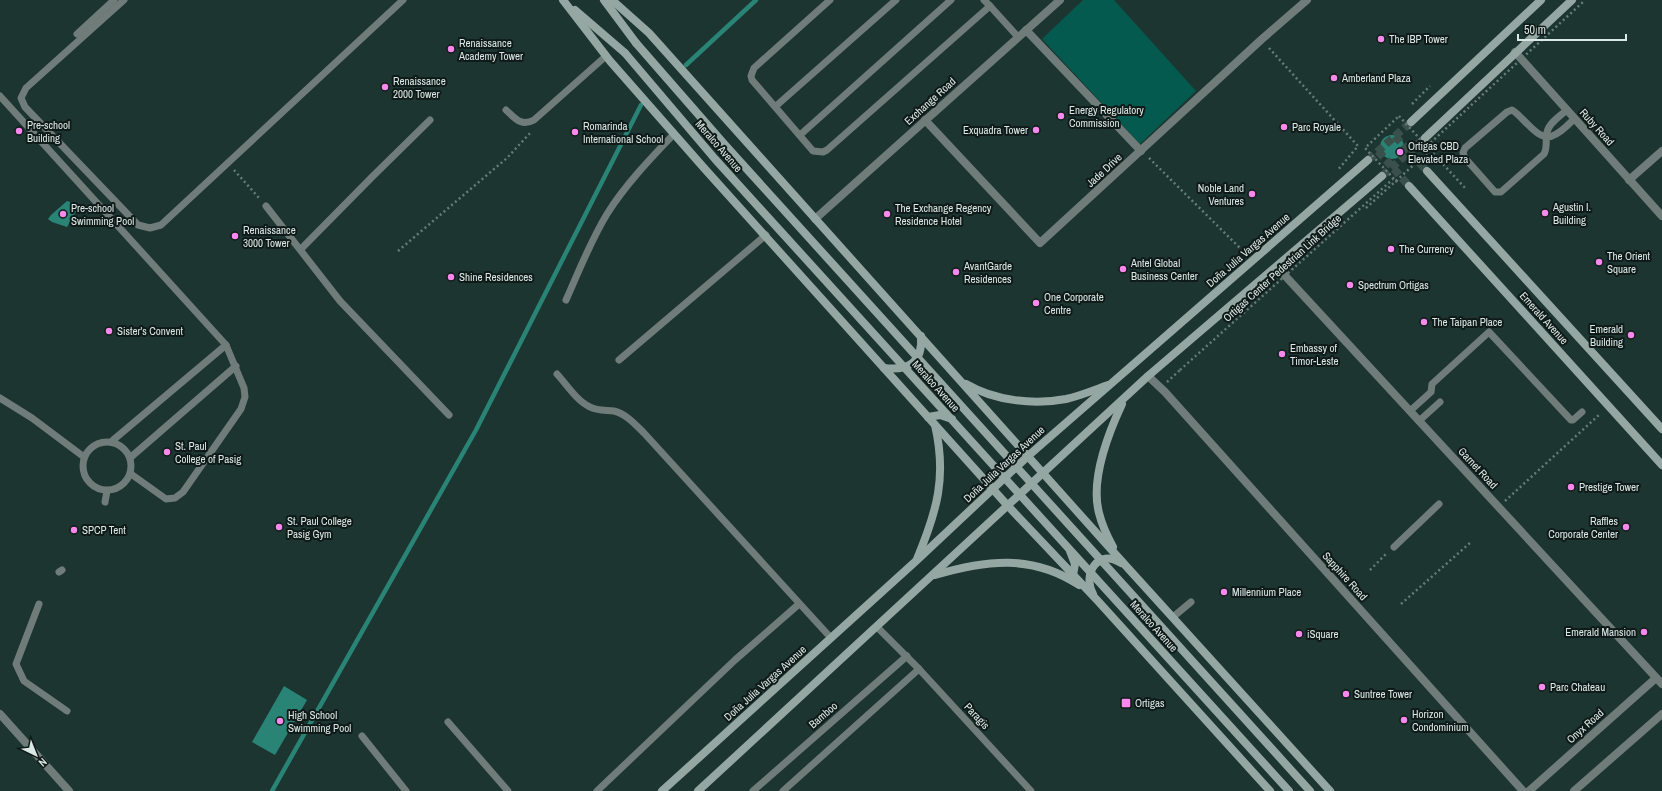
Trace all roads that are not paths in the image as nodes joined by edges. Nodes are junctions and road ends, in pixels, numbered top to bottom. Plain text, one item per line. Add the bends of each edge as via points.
1 (114, 0) edge
2 (124, 0) edge
3 (403, 0) edge
4 (564, 0) edge
5 (604, 0) edge
6 (612, 0) edge
7 (830, 0) edge
8 (896, 0) edge
9 (951, 0) edge
10 (984, 0) edge
11 (1060, 0) edge
12 (1307, 0) edge
13 (1541, 0) edge
14 (1572, 0) edge
15 (990, 6) junction
16 (1026, 30) junction
17 (77, 34) dead end
18 (1018, 37) junction
19 (1515, 52) junction
20 (606, 56) junction
21 (0, 96) edge
22 (776, 106) junction
23 (506, 110) dead end
24 (1567, 110) junction
25 (1574, 119) junction
26 (430, 120) dead end
27 (925, 120) junction
28 (1411, 122) tunnel mouth
29 (674, 134) junction
30 (800, 135) junction
31 (1547, 137) junction
32 (1426, 142) tunnel mouth
33 (1662, 150) edge
34 (1141, 151) junction
35 (1368, 160) tunnel mouth
36 (1427, 171) tunnel mouth
37 (1382, 176) tunnel mouth
38 (1629, 180) junction
39 (1409, 186) tunnel mouth
40 (266, 206) road end
41 (1662, 216) edge
42 (815, 219) junction
43 (766, 236) junction
44 (301, 249) junction
45 (1277, 267) junction
46 (566, 300) dead end
47 (921, 336) junction
48 (226, 345) junction
49 (619, 360) dead end
50 (236, 366) junction
51 (884, 368) junction
52 (557, 374) dead end
53 (1148, 376) junction
54 (961, 381) junction
55 (1112, 384) junction
56 (0, 398) edge
57 (1124, 399) junction
58 (1440, 402) dead end
59 (1410, 411) junction
60 (1582, 412) dead end
61 (449, 415) dead end
62 (928, 417) junction
63 (1419, 421) junction
64 (935, 424) junction
65 (1662, 430) edge
66 (112, 441) junction
67 (1028, 456) junction
68 (84, 457) junction
69 (131, 457) junction
70 (1662, 465) edge
71 (1043, 473) junction
72 (131, 474) junction
73 (1007, 476) junction
74 (993, 489) junction
75 (107, 491) junction
76 (1022, 493) junction
77 (105, 502) dead end
78 (1439, 504) dead end
79 (1008, 506) junction
80 (1394, 547) road end
81 (1119, 558) junction
82 (916, 561) junction
83 (1126, 566) junction
84 (1073, 575) junction
85 (932, 576) junction
86 (1088, 591) junction
87 (1096, 600) junction
88 (1191, 602) dead end
89 (40, 604) dead end
90 (799, 604) junction
91 (1173, 617) junction
92 (877, 626) junction
93 (831, 638) junction
94 (907, 656) junction
95 (919, 669) junction
96 (1659, 681) edge
97 (67, 711) dead end
98 (0, 714) edge
99 (1662, 714) edge
100 (448, 722) dead end
101 (362, 736) dead end
102 (69, 791) edge
103 (406, 791) edge
104 (508, 791) edge
105 (597, 791) edge
106 (662, 791) edge
107 (698, 791) edge
108 (753, 791) edge
109 (783, 791) edge
110 (1031, 791) edge
111 (1270, 791) edge
112 (1289, 791) edge
113 (1310, 791) edge
114 (1330, 791) edge
115 (1523, 791) edge
116 (1529, 791) edge
117 (1574, 791) edge

1 - 17 lane
2 - 3 lane via 26,88 21,98 25,107 138,225 150,228 162,224
4 - 20 main road, Meralco Avenue
4 - 112 main road, Meralco Avenue, bridge via 625,53 721,165
5 - 113 main road, Meralco Avenue, bridge via 636,43 731,151
6 - 42 main road, Meralco Avenue via 649,33
7 - 22 lane via 754,68 752,80
8 - 22 lane
9 - 30 lane
10 - 15 lane
11 - 16 street, Exchange Road
12 - 34 street, Jade Drive
13 - 28 main road
14 - 19 main road
15 - 18 lane
15 - 30 lane via 827,150 813,151
16 - 18 street, Exchange Road
16 - 34 street
18 - 27 street, Exchange Road
19 - 24 street, Ruby Road
19 - 32 main road
20 - 23 lane via 534,120 521,123
20 - 29 main road, Meralco Avenue
21 - 48 lane
22 - 30 lane
24 - 25 street, Ruby Road
24 - 31 lane via 1547,130
25 - 31 lane via 1559,133
25 - 38 street, Ruby Road
26 - 44 lane
27 - 34 street, Jade Drive via 1040,243
27 - 42 street, Exchange Road
29 - 43 main road, Meralco Avenue
29 - 46 lane via 608,212 585,254
31 - 31 lane via 1534,131 1512,110 1465,148 1463,153 1495,192 1500,192 1544,154
33 - 38 street
35 - 55 main road, Doña Julia Vargas Avenue
36 - 65 main road, Emerald Avenue
37 - 45 main road
38 - 41 street, Ruby Road
39 - 70 main road, Emerald Avenue
40 - 44 lane
42 - 47 main road, Meralco Avenue
43 - 49 lane
43 - 51 main road, Meralco Avenue
44 - 61 lane via 340,301
45 - 53 main road
45 - 59 street, Garnet Road
47 - 51 main road via 921,352 916,360 903,368
47 - 54 main road, Meralco Avenue
48 - 50 lane
48 - 66 lane
50 - 69 lane
50 - 72 lane via 245,392 241,409 183,492 175,498 166,499
51 - 62 main road, Meralco Avenue
52 - 90 lane via 583,403 594,409 614,411 626,416 644,433
53 - 57 main road
53 - 115 street, Sapphire Road
54 - 55 main road via 989,394 1032,401 1067,399
54 - 67 main road, Meralco Avenue
55 - 67 main road, Doña Julia Vargas Avenue
56 - 68 lane
57 - 71 main road
57 - 81 main road via 1106,442 1097,488 1098,507 1104,530
58 - 63 lane
59 - 60 lane via 1432,392 1432,384 1489,332 1571,420
59 - 63 street, Garnet Road
62 - 64 main road, Meralco Avenue
62 - 73 main road via 940,415 956,422
63 - 96 street, Garnet Road
64 - 74 main road, Meralco Avenue
64 - 82 main road via 941,460 940,483 934,512
66 - 68 lane via 95,444
66 - 69 lane via 120,444
67 - 71 main road, Meralco Avenue
67 - 73 main road, Doña Julia Vargas Avenue
68 - 75 lane via 84,474 88,482
69 - 72 lane
71 - 76 main road
71 - 81 main road, Meralco Avenue
72 - 75 lane via 120,487
73 - 74 main road, Doña Julia Vargas Avenue
73 - 76 main road
74 - 79 main road, Meralco Avenue
74 - 82 main road, Doña Julia Vargas Avenue
75 - 77 lane
76 - 79 main road
76 - 84 main road via 1069,549 1075,564
78 - 80 lane
79 - 84 main road, Meralco Avenue
79 - 85 main road
81 - 83 main road, Meralco Avenue
82 - 93 main road, Doña Julia Vargas Avenue
83 - 87 main road via 1109,558 1094,565 1089,580
83 - 91 main road, Meralco Avenue
84 - 86 main road, Meralco Avenue
85 - 86 main road via 954,569 1007,562 1053,571
85 - 92 main road
86 - 87 main road, Meralco Avenue
87 - 111 main road, Meralco Avenue
88 - 91 lane
89 - 97 lane via 16,664 24,681
90 - 93 lane
90 - 105 lane via 735,660
91 - 114 main road, Meralco Avenue
92 - 94 lane, Paragis
92 - 107 main road
93 - 106 main road, Doña Julia Vargas Avenue
94 - 95 lane, Paragis
94 - 108 lane, Bamboo
95 - 109 lane
95 - 110 lane, Paragis
96 - 116 street, Onyx Road
98 - 102 street
99 - 117 street
100 - 104 lane
101 - 103 lane

